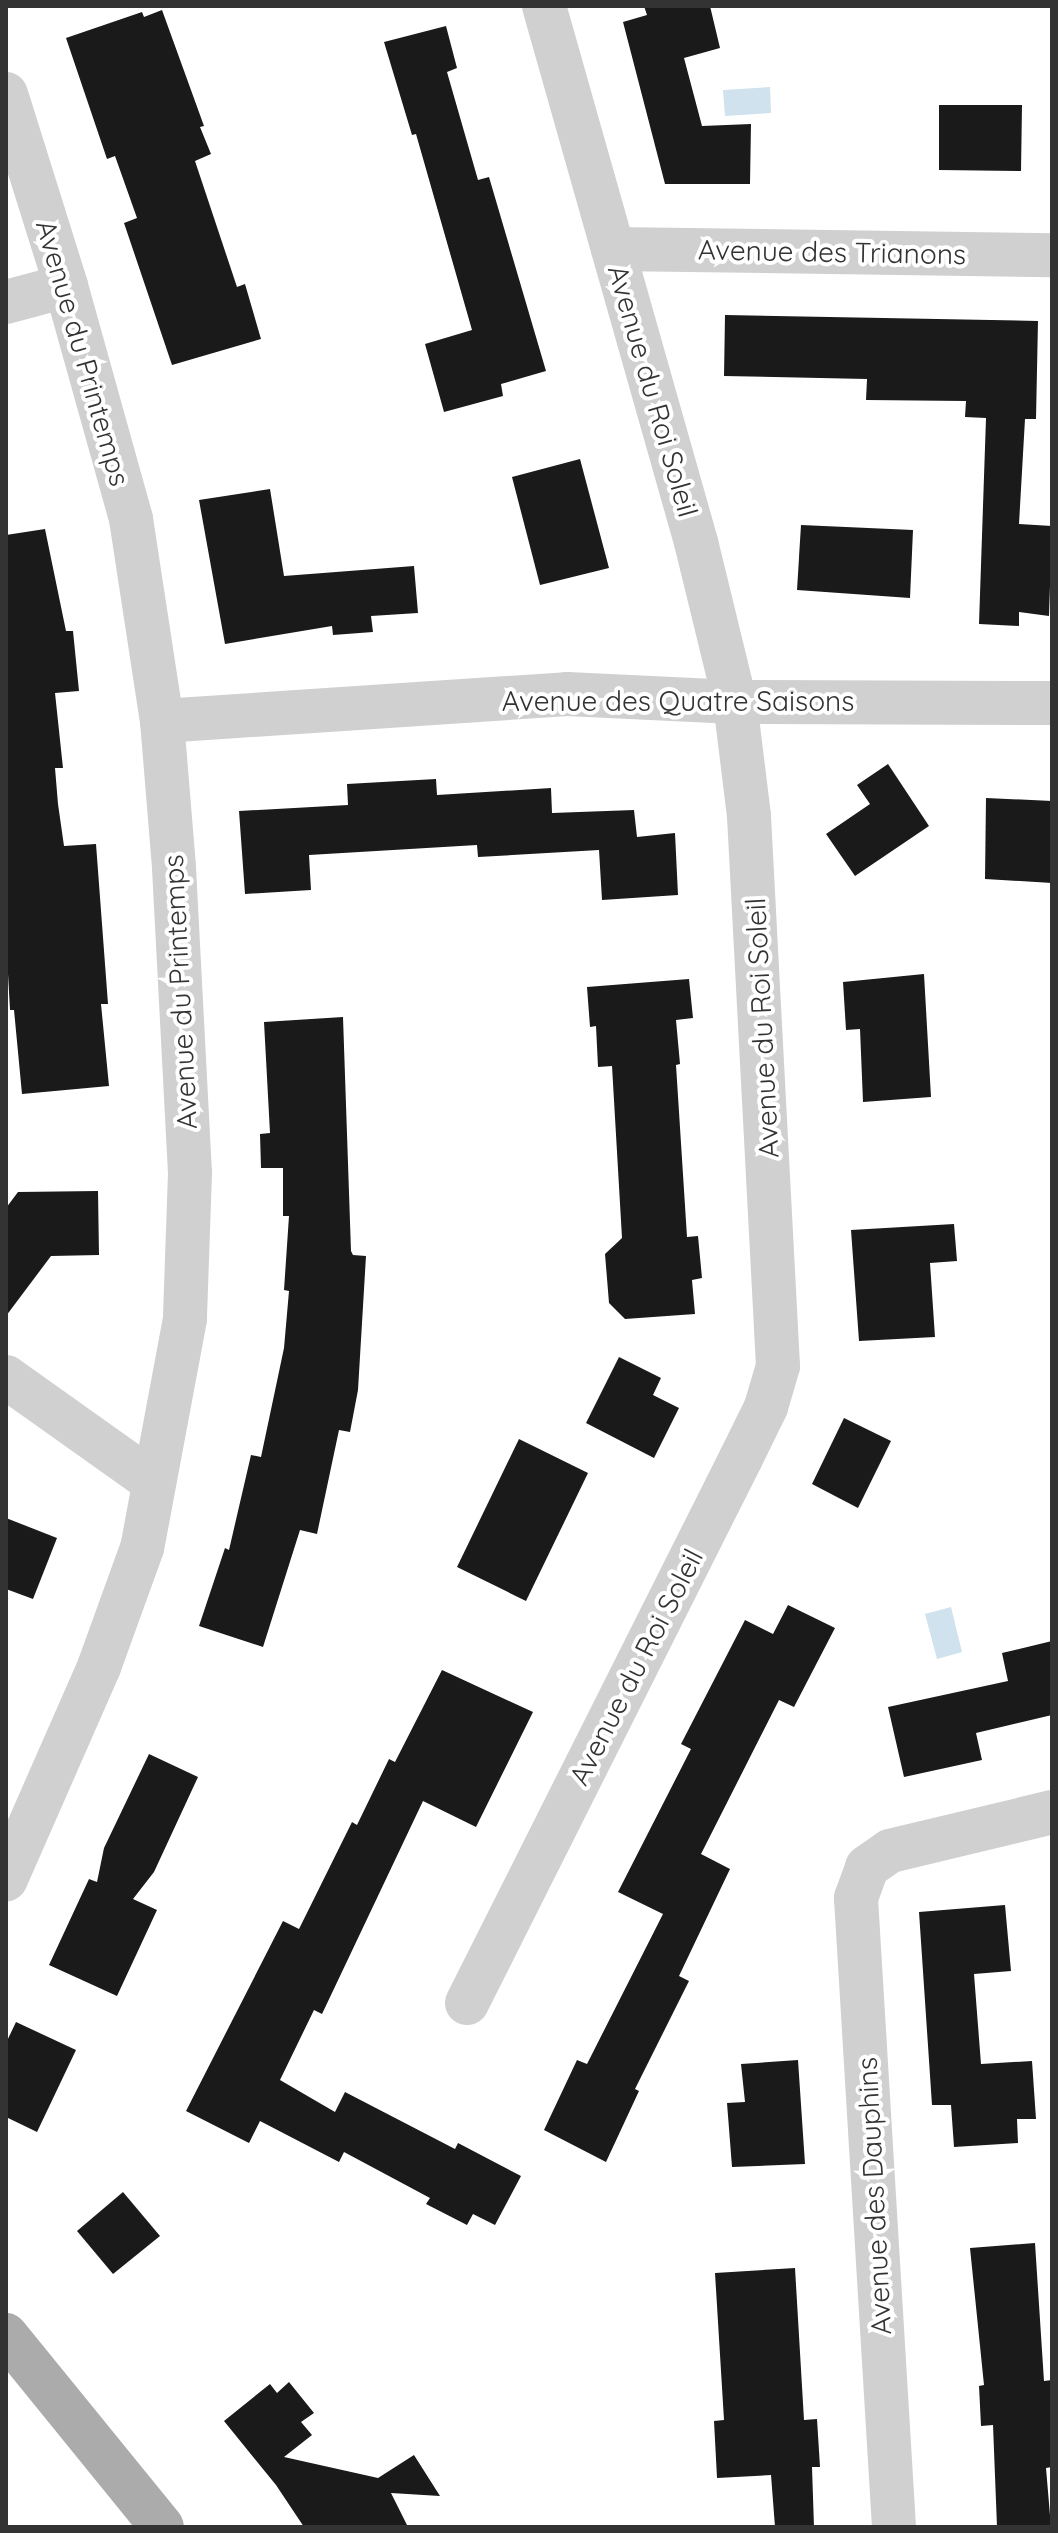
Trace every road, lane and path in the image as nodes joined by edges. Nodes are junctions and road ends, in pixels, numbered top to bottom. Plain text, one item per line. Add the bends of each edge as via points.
1 (544, 6) edge
2 (6, 94) edge
3 (613, 249) junction
4 (1052, 255) edge
5 (66, 286) junction
6 (6, 302) edge
7 (735, 702) junction
8 (1052, 703) edge
9 (162, 721) junction
10 (6, 1377) edge
11 (154, 1482) junction
12 (1052, 1812) edge
13 (6, 1879) edge
14 (467, 2003) dead end
15 (6, 2335) edge
16 (162, 2527) edge
17 (894, 2527) edge

1 - 3 street, Avenue du Roi Soleil
2 - 5 street, Avenue du Printemps
3 - 4 street, Avenue des Trianons
3 - 7 street, Avenue du Roi Soleil
5 - 6 street
5 - 9 street, Avenue du Printemps via 131,519
7 - 8 street, Avenue des Quatre Saisons
7 - 9 street, Avenue des Quatre Saisons via 567,694
7 - 14 street, Avenue du Roi Soleil via 749,816 778,1366 748,1445
9 - 11 street, Avenue du Printemps via 190,1173 185,1319
10 - 11 street
11 - 13 street, Avenue du Printemps via 142,1548 99,1667
12 - 17 street, Avenue des Dauphins via 890,1851 867,1867 856,1898
15 - 16 main road

